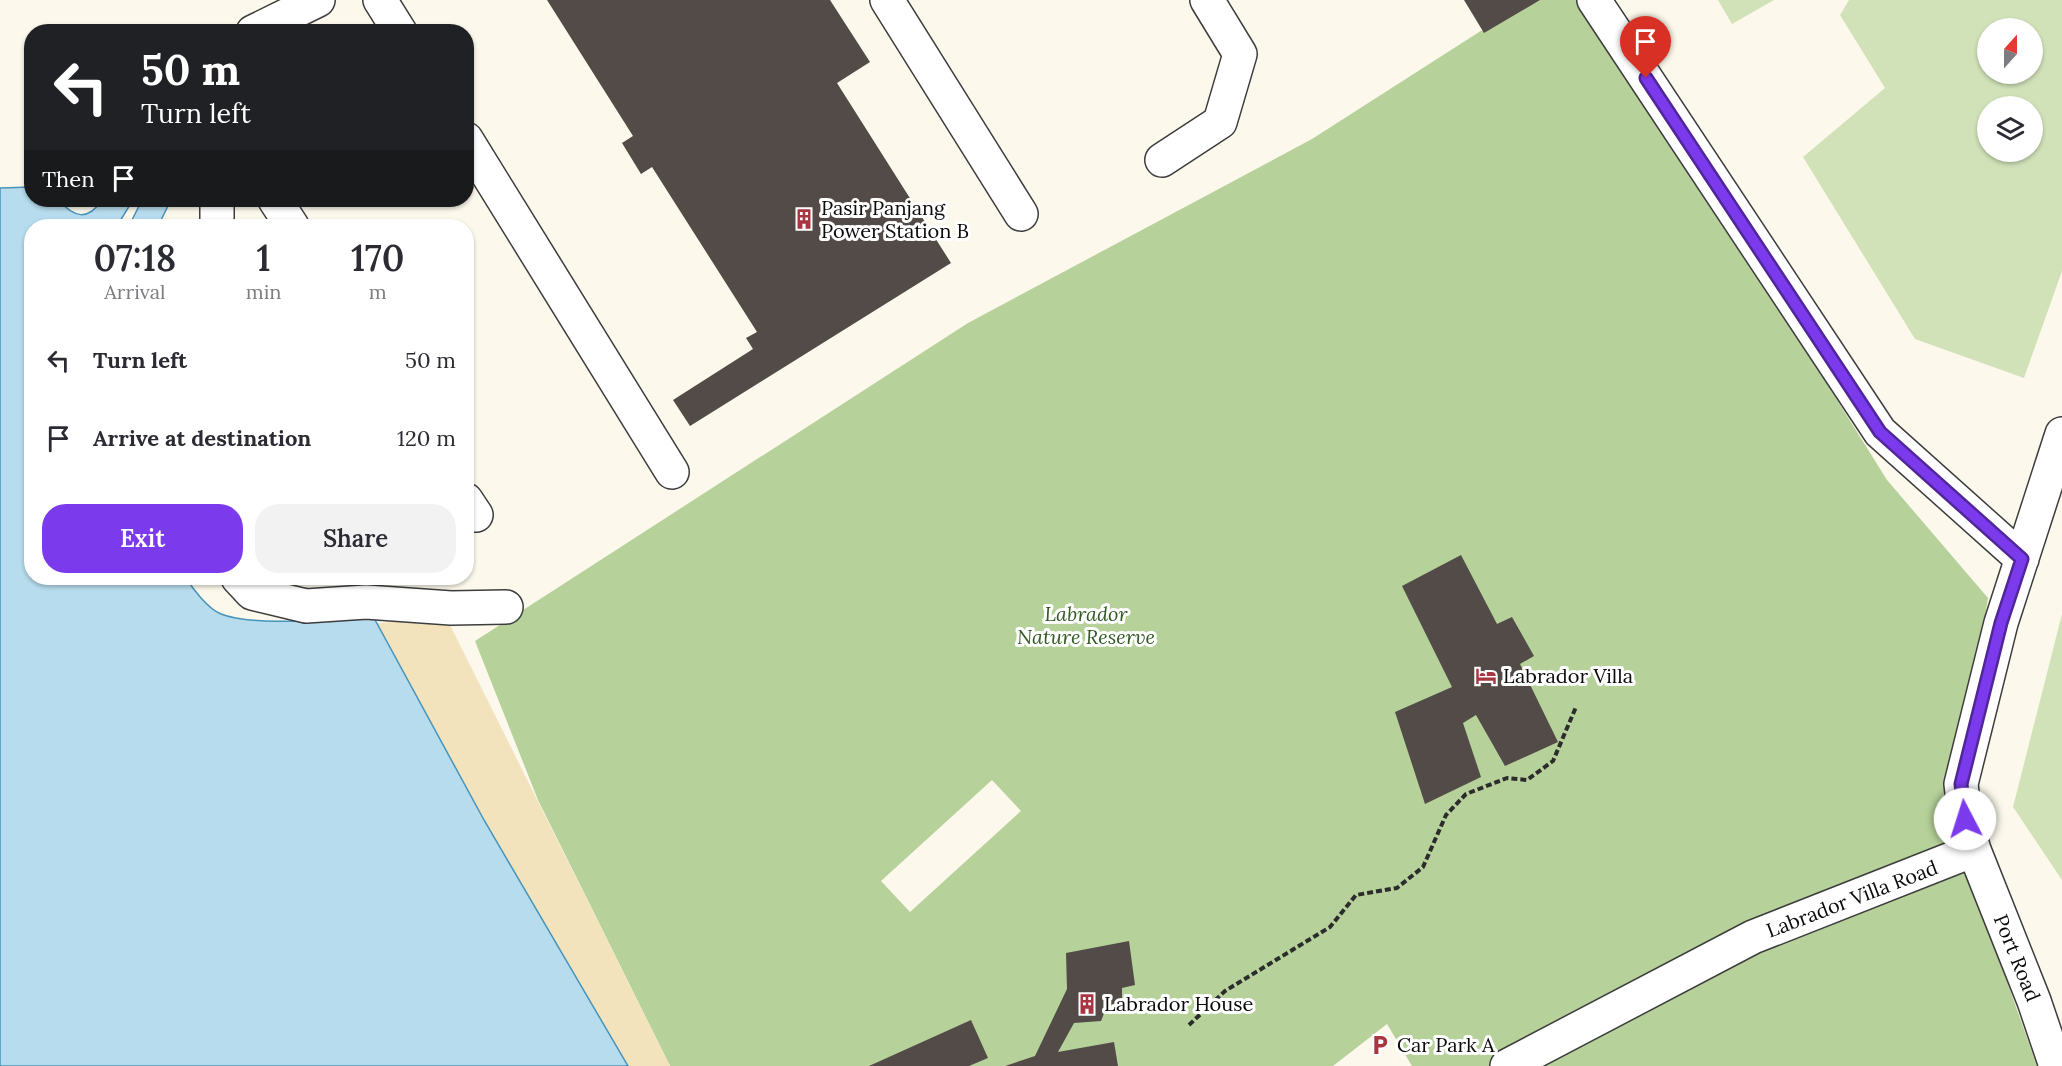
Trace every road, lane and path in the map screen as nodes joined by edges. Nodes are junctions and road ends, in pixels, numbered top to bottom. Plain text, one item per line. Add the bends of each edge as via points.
1 (318, 0) edge
2 (380, 0) edge
3 (887, 0) edge
4 (1207, 0) edge
5 (1594, 0) edge
6 (269, 24) edge
7 (395, 24) edge
8 (474, 152) edge
9 (1162, 160) dead end
10 (1021, 214) dead end
11 (2062, 434) edge
12 (672, 472) dead end
13 (2022, 559) junction
14 (245, 585) edge
15 (506, 607) dead end
16 (1576, 707) dead end
17 (1974, 850) junction
18 (1189, 1026) dead end
19 (1507, 1066) edge
20 (2056, 1066) edge

1 - 6 street
2 - 7 street
3 - 10 street
4 - 9 street via 1240,54 1220,122
5 - 13 street via 1880,432
8 - 12 street
11 - 13 street
13 - 17 street via 2001,623 1961,784
14 - 15 street via 252,593 306,606 366,602
16 - 18 path via 1552,762 1527,780 1507,778 1466,794 1446,815 1423,867 1397,888 1356,895 1330,927 1225,991
17 - 19 street, Labrador Villa Road via 1753,937
17 - 20 street, Port Road

